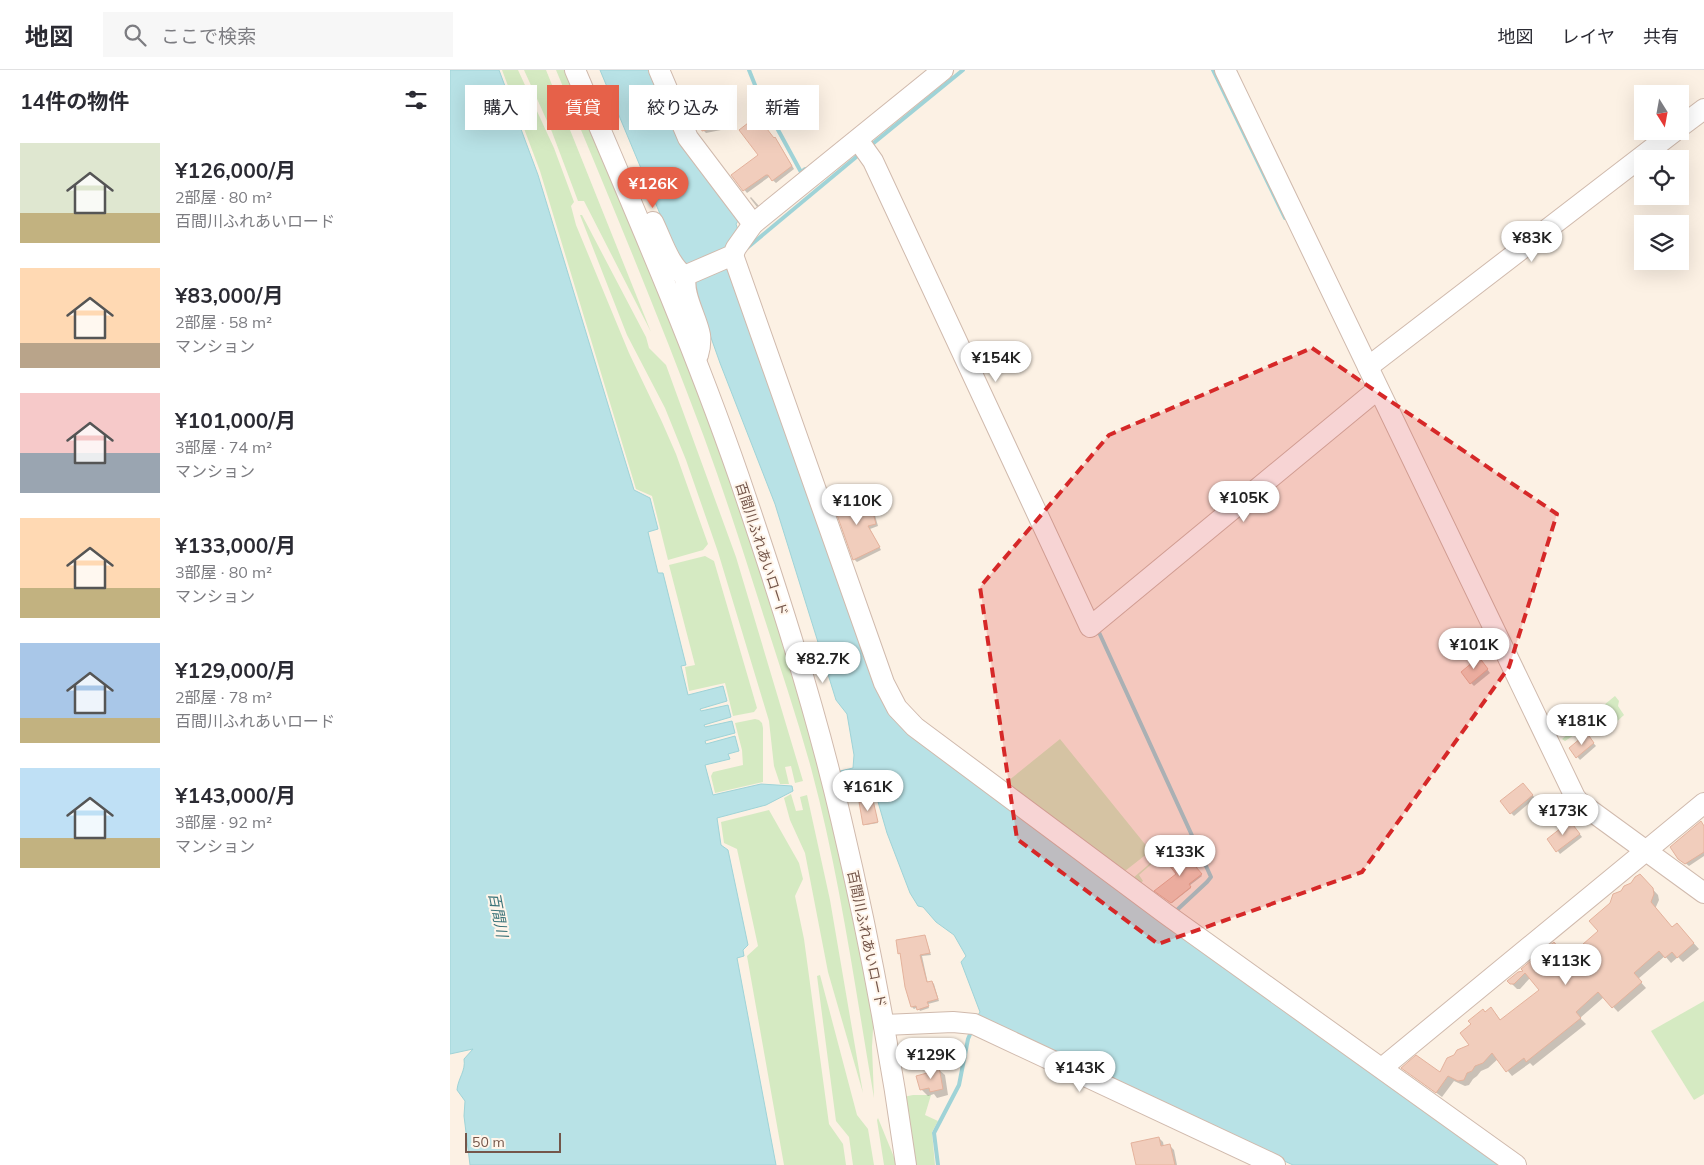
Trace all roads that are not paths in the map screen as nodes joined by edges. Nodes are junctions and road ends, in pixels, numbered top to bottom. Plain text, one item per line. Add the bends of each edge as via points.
1 (575, 70) edge
2 (659, 70) edge
3 (943, 70) edge
4 (1225, 70) edge
5 (1704, 109) edge
6 (1689, 120) edge
7 (1663, 140) edge
8 (863, 147) junction
9 (625, 187) junction
10 (753, 224) junction
11 (731, 256) junction
12 (688, 276) junction
13 (696, 362) junction
14 (1368, 367) junction
15 (1373, 393) junction
16 (1704, 803) edge
17 (1640, 854) junction
18 (1704, 893) edge
19 (884, 1025) junction
20 (1382, 1068) junction
21 (906, 1165) edge
22 (1275, 1165) edge
23 (1516, 1165) edge

1 - 9 street, 百間川ふれあいロード
2 - 10 street via 688,138
3 - 8 street
4 - 14 street
5 - 6 street
7 - 14 street
8 - 10 street
8 - 15 street via 1090,627
9 - 12 street via 642,200 674,264 680,273
9 - 13 street, 百間川ふれあいロード
10 - 11 street
11 - 12 street
11 - 20 street via 884,683 897,708 915,727 1166,914
12 - 13 street via 686,288 701,344
13 - 19 street, 百間川ふれあいロード via 738,474 812,707 841,817
14 - 15 street
15 - 17 street via 1575,797
16 - 17 street
17 - 18 street
17 - 20 street
19 - 21 street, 百間川ふれあいロード
19 - 22 street via 974,1024
20 - 23 street

